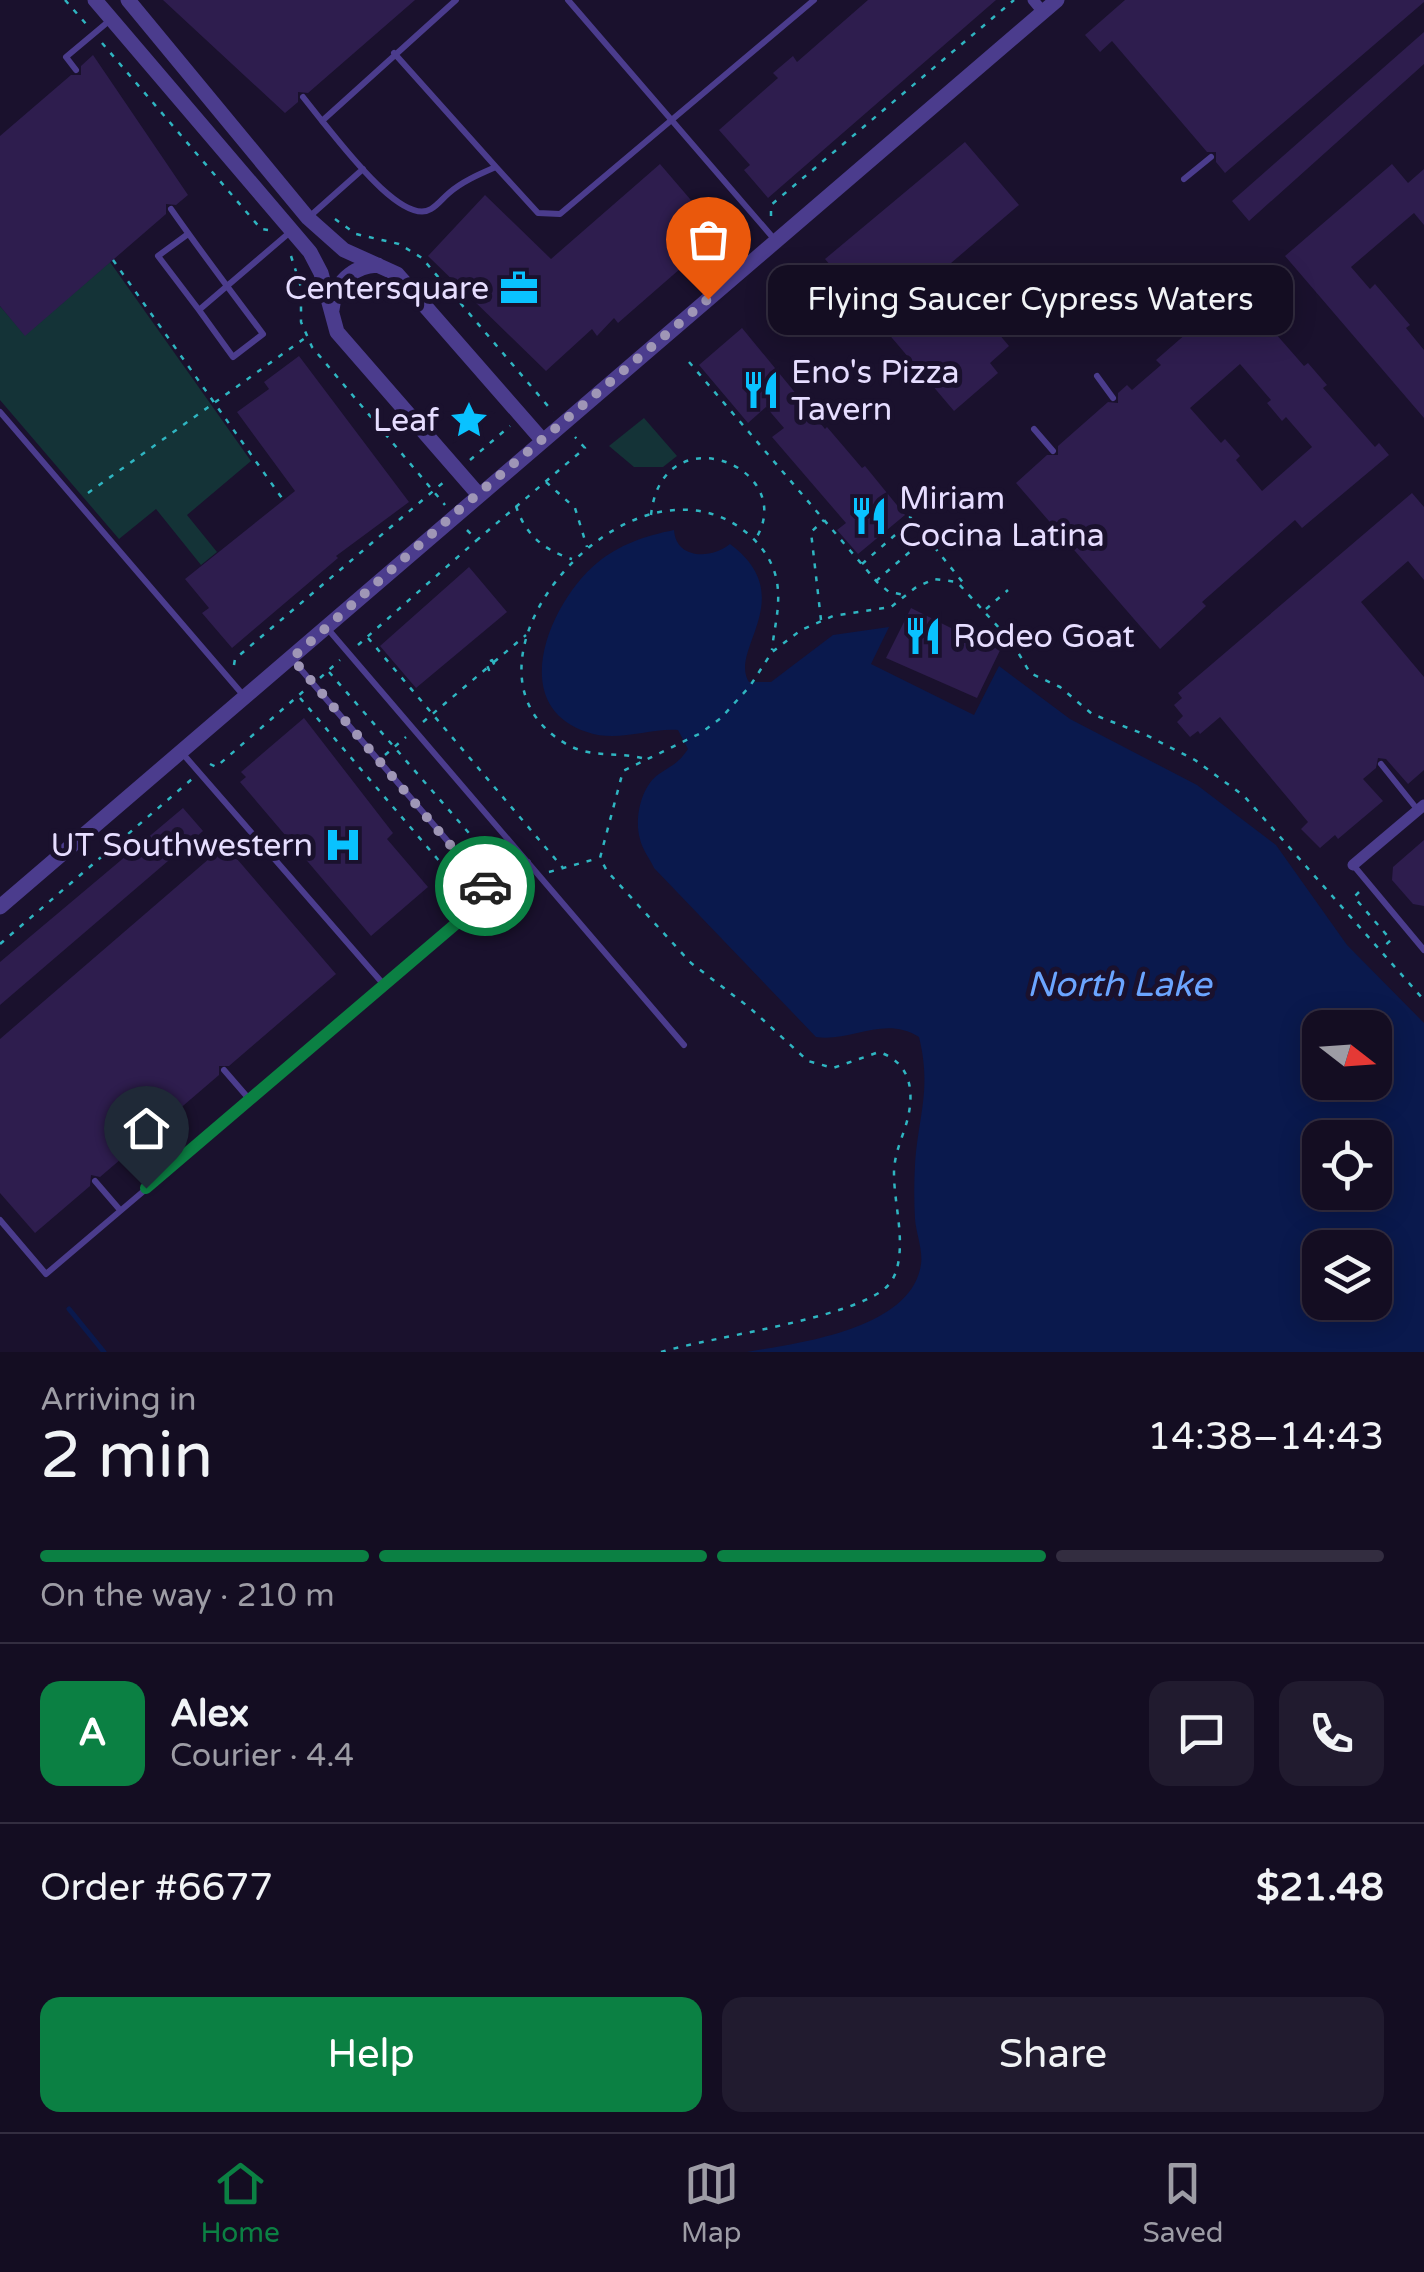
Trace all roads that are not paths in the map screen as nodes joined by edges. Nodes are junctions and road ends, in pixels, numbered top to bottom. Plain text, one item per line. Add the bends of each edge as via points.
1 (95, 0) edge
2 (456, 0) edge
3 (568, 0) edge
4 (814, 0) edge
5 (1057, 0) edge
6 (130, 1) edge
7 (1038, 6) edge
8 (112, 19) junction
9 (394, 54) junction
10 (76, 70) dead end
11 (302, 97) dead end
12 (322, 121) junction
13 (671, 122) junction
14 (1211, 157) dead end
15 (496, 166) junction
16 (363, 169) junction
17 (1184, 179) dead end
18 (171, 210) dead end
19 (308, 218) junction
20 (291, 232) junction
21 (188, 234) junction
22 (776, 241) junction
23 (382, 265) junction
24 (228, 288) junction
25 (199, 310) junction
26 (331, 321) junction
27 (1097, 376) dead end
28 (1113, 398) dead end
29 (0, 412) edge
30 (1034, 429) dead end
31 (542, 440) junction
32 (1052, 451) dead end
33 (478, 494) junction
34 (326, 628) junction
35 (292, 658) junction
36 (245, 697) junction
37 (182, 753) junction
38 (1381, 764) dead end
39 (1421, 807) edge
40 (528, 862) junction
41 (1353, 865) joint
42 (492, 893) junction
43 (0, 908) edge
44 (1424, 950) edge
45 (385, 986) junction
46 (684, 1044) dead end
47 (224, 1070) dead end
48 (250, 1100) junction
49 (96, 1181) dead end
50 (120, 1210) junction
51 (0, 1220) edge

1 - 8 street
2 - 9 lane
3 - 13 lane
4 - 13 lane
5 - 7 street
6 - 8 street
6 - 19 street
7 - 22 street
8 - 10 lane via 66,58
8 - 20 street
9 - 12 lane
9 - 15 lane
11 - 12 lane
12 - 16 lane
13 - 15 lane via 560,214 538,213
13 - 22 lane
14 - 17 lane
15 - 16 lane via 430,211 416,213
16 - 19 lane
18 - 21 lane
19 - 20 street
19 - 23 street via 344,250
20 - 24 lane
20 - 26 street via 321,273
21 - 24 lane
21 - 25 lane via 158,256
22 - 31 street
23 - 26 street via 348,276 333,301
23 - 31 street
24 - 25 lane
24 - 25 lane via 263,334 233,356
26 - 33 street
27 - 28 lane
29 - 36 lane
30 - 32 lane
31 - 33 street
33 - 34 street
34 - 35 street
34 - 40 lane
35 - 36 street
35 - 42 lane
36 - 37 street
37 - 43 street
37 - 45 lane
38 - 39 lane
39 - 41 street
40 - 42 lane
40 - 46 lane
41 - 44 lane
42 - 45 lane
45 - 48 lane
47 - 48 lane
48 - 50 lane
49 - 50 lane
50 - 51 lane via 46,1274

